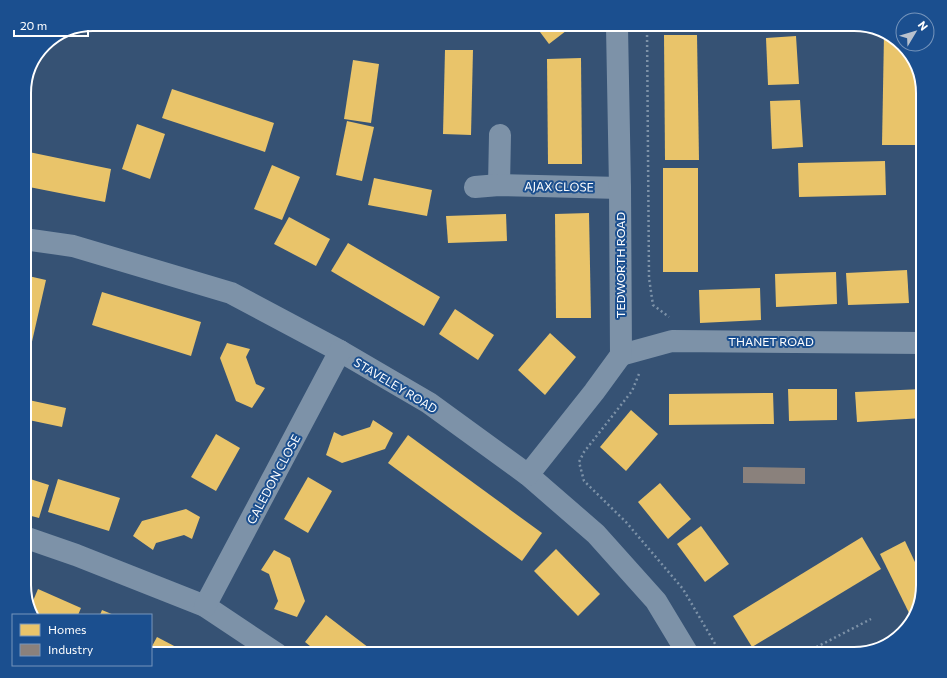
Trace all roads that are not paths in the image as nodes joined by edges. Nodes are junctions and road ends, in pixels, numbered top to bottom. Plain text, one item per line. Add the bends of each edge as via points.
1 (617, 31) edge
2 (500, 135) dead end
3 (499, 185) junction
4 (475, 187) dead end
5 (620, 188) junction
6 (31, 240) edge
7 (916, 343) edge
8 (340, 351) junction
9 (621, 355) junction
10 (528, 475) junction
11 (31, 539) edge
12 (205, 606) junction
13 (266, 647) edge
14 (684, 647) edge

1 - 5 street, TEDWORTH ROAD
2 - 3 street
3 - 4 street, AJAX CLOSE
3 - 5 street, AJAX CLOSE
5 - 9 street, TEDWORTH ROAD
6 - 8 street, STAVELEY ROAD via 73,246 231,293
7 - 9 street, THANET ROAD via 672,341
8 - 10 street, STAVELEY ROAD via 429,403
8 - 12 street, CALEDON CLOSE
9 - 10 street
10 - 14 street, STAVELEY ROAD via 596,534 656,601
11 - 12 street
12 - 13 street

